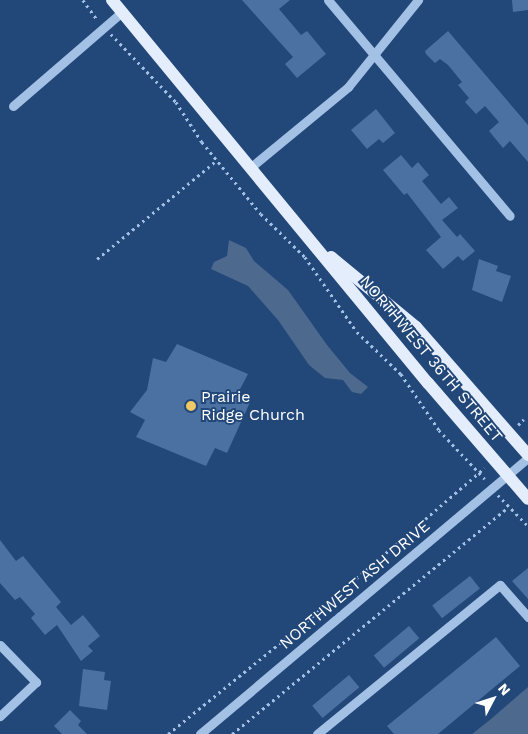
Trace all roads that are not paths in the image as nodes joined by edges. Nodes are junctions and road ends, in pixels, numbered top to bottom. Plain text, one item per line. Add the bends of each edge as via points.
1 (112, 0) edge
2 (328, 0) edge
3 (418, 0) edge
4 (122, 12) junction
5 (376, 56) junction
6 (13, 106) dead end
7 (251, 167) junction
8 (510, 216) dead end
9 (310, 239) junction
10 (528, 457) edge
11 (508, 475) junction
12 (528, 498) edge
13 (528, 617) edge
14 (0, 645) edge
15 (0, 716) edge
16 (200, 734) edge
17 (317, 734) edge

1 - 4 main road, NORTHWEST 36TH STREET
2 - 5 street
3 - 5 street
4 - 6 street
4 - 7 main road, NORTHWEST 36TH STREET
5 - 7 street via 348,87
5 - 8 street
7 - 9 main road, NORTHWEST 36TH STREET
9 - 10 main road, NORTHWEST 36TH STREET via 416,327
9 - 11 main road, NORTHWEST 36TH STREET
10 - 11 street, NORTHWEST ASH DRIVE
11 - 12 main road, NORTHWEST 36TH STREET
11 - 16 street, NORTHWEST ASH DRIVE
13 - 17 street via 500,585
14 - 15 street via 36,682

